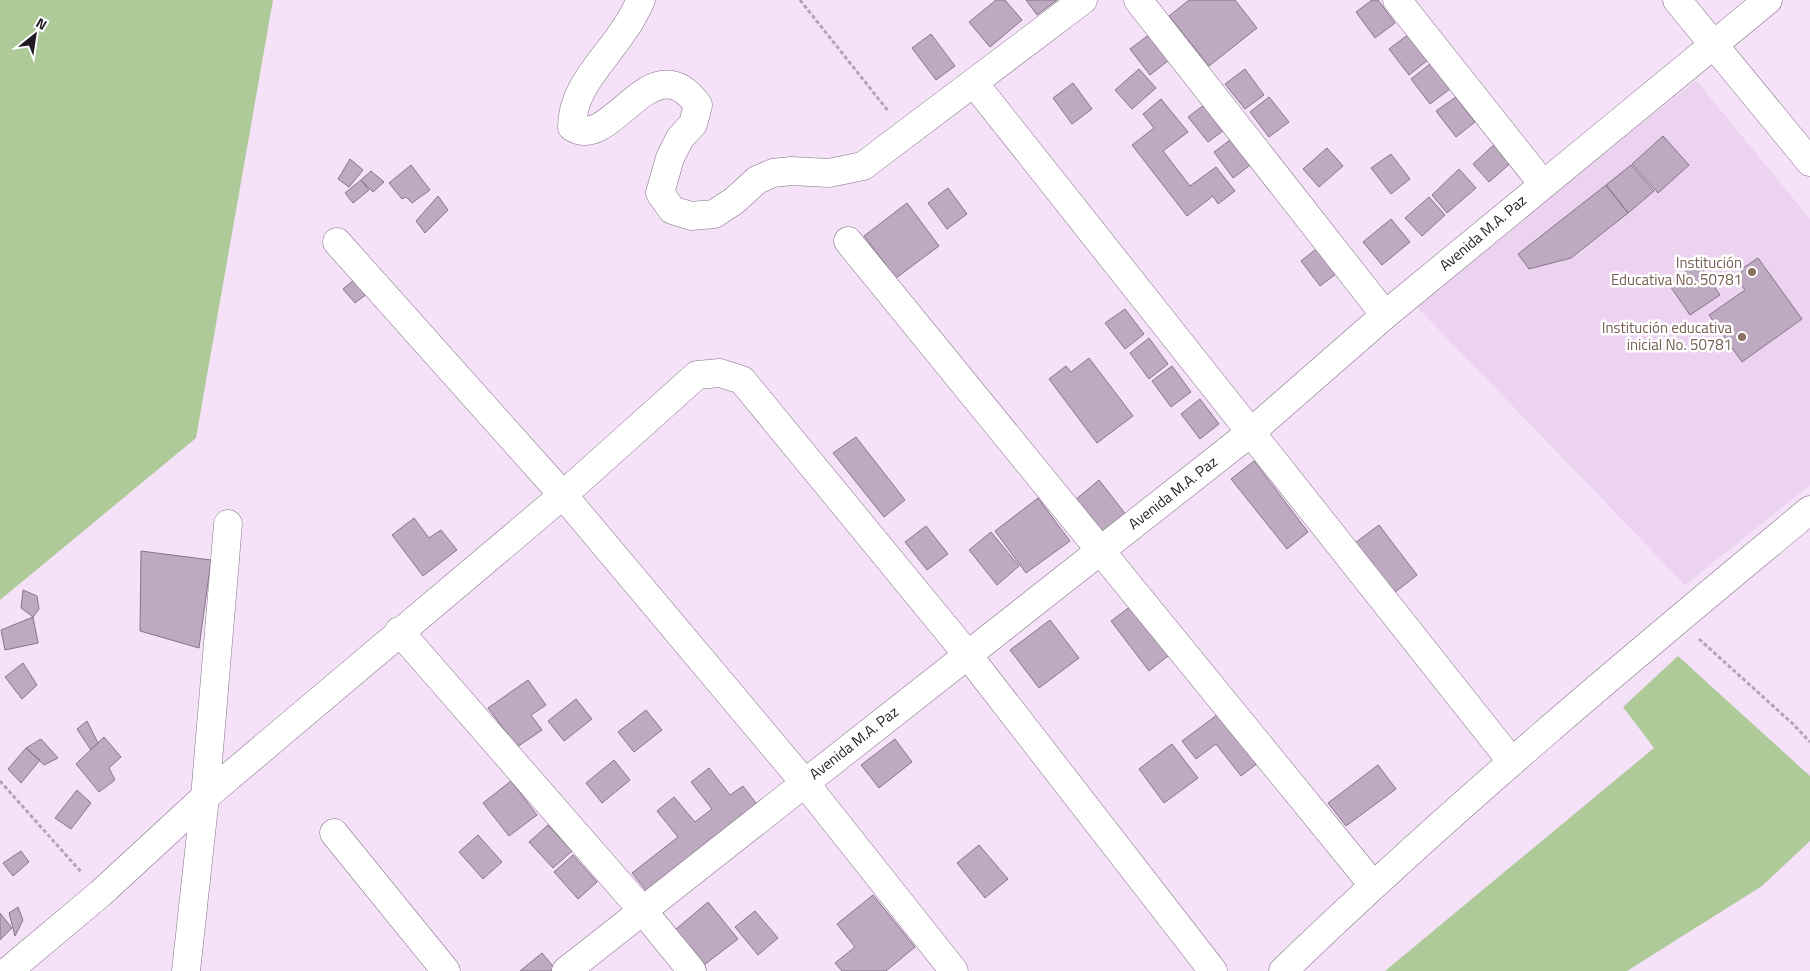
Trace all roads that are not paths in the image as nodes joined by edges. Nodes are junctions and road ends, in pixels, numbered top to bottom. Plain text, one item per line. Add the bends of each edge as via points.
1 (641, 0) edge
2 (1083, 0) edge
3 (1138, 0) edge
4 (1397, 0) edge
5 (1677, 0) edge
6 (1768, 0) edge
7 (1714, 43) junction
8 (974, 83) junction
9 (1810, 162) edge
10 (1542, 184) junction
11 (848, 240) dead end
12 (337, 242) dead end
13 (1386, 315) junction
14 (1250, 433) junction
15 (563, 495) junction
16 (1810, 510) edge
17 (228, 524) dead end
18 (1099, 550) junction
19 (399, 632) junction
20 (967, 654) junction
21 (1512, 762) junction
22 (804, 782) junction
23 (205, 797) junction
24 (334, 833) dead end
25 (1373, 885) junction
26 (643, 911) junction
27 (8, 971) edge
28 (186, 971) edge
29 (446, 971) edge
30 (566, 971) edge
31 (692, 971) edge
32 (954, 971) edge
33 (1213, 971) edge
34 (1283, 971) edge

1 - 8 street via 624,31 581,92 574,105 572,127 590,131 648,90 668,84 687,91 698,106 693,124 680,138 670,158 660,194 672,210 691,216 714,214 757,180 773,173 829,173 863,166
2 - 8 street
3 - 13 street
4 - 10 street
5 - 7 street
6 - 7 street, Avenida M.A. Paz
7 - 9 street
7 - 10 street, Avenida M.A. Paz
8 - 14 street
10 - 13 street, Avenida M.A. Paz
11 - 18 street
12 - 15 street
13 - 14 street, Avenida M.A. Paz
14 - 18 street, Avenida M.A. Paz
14 - 21 street
15 - 19 street
15 - 20 street via 697,375 720,373 742,380
15 - 22 street
16 - 21 street
17 - 23 street
18 - 20 street, Avenida M.A. Paz
18 - 25 street
19 - 23 street
19 - 26 street
20 - 22 street, Avenida M.A. Paz
20 - 33 street
21 - 25 street
22 - 26 street, Avenida M.A. Paz
22 - 32 street
23 - 27 street via 101,894
23 - 28 street
24 - 29 street
25 - 34 street
26 - 30 street, Avenida M.A. Paz
26 - 31 street

